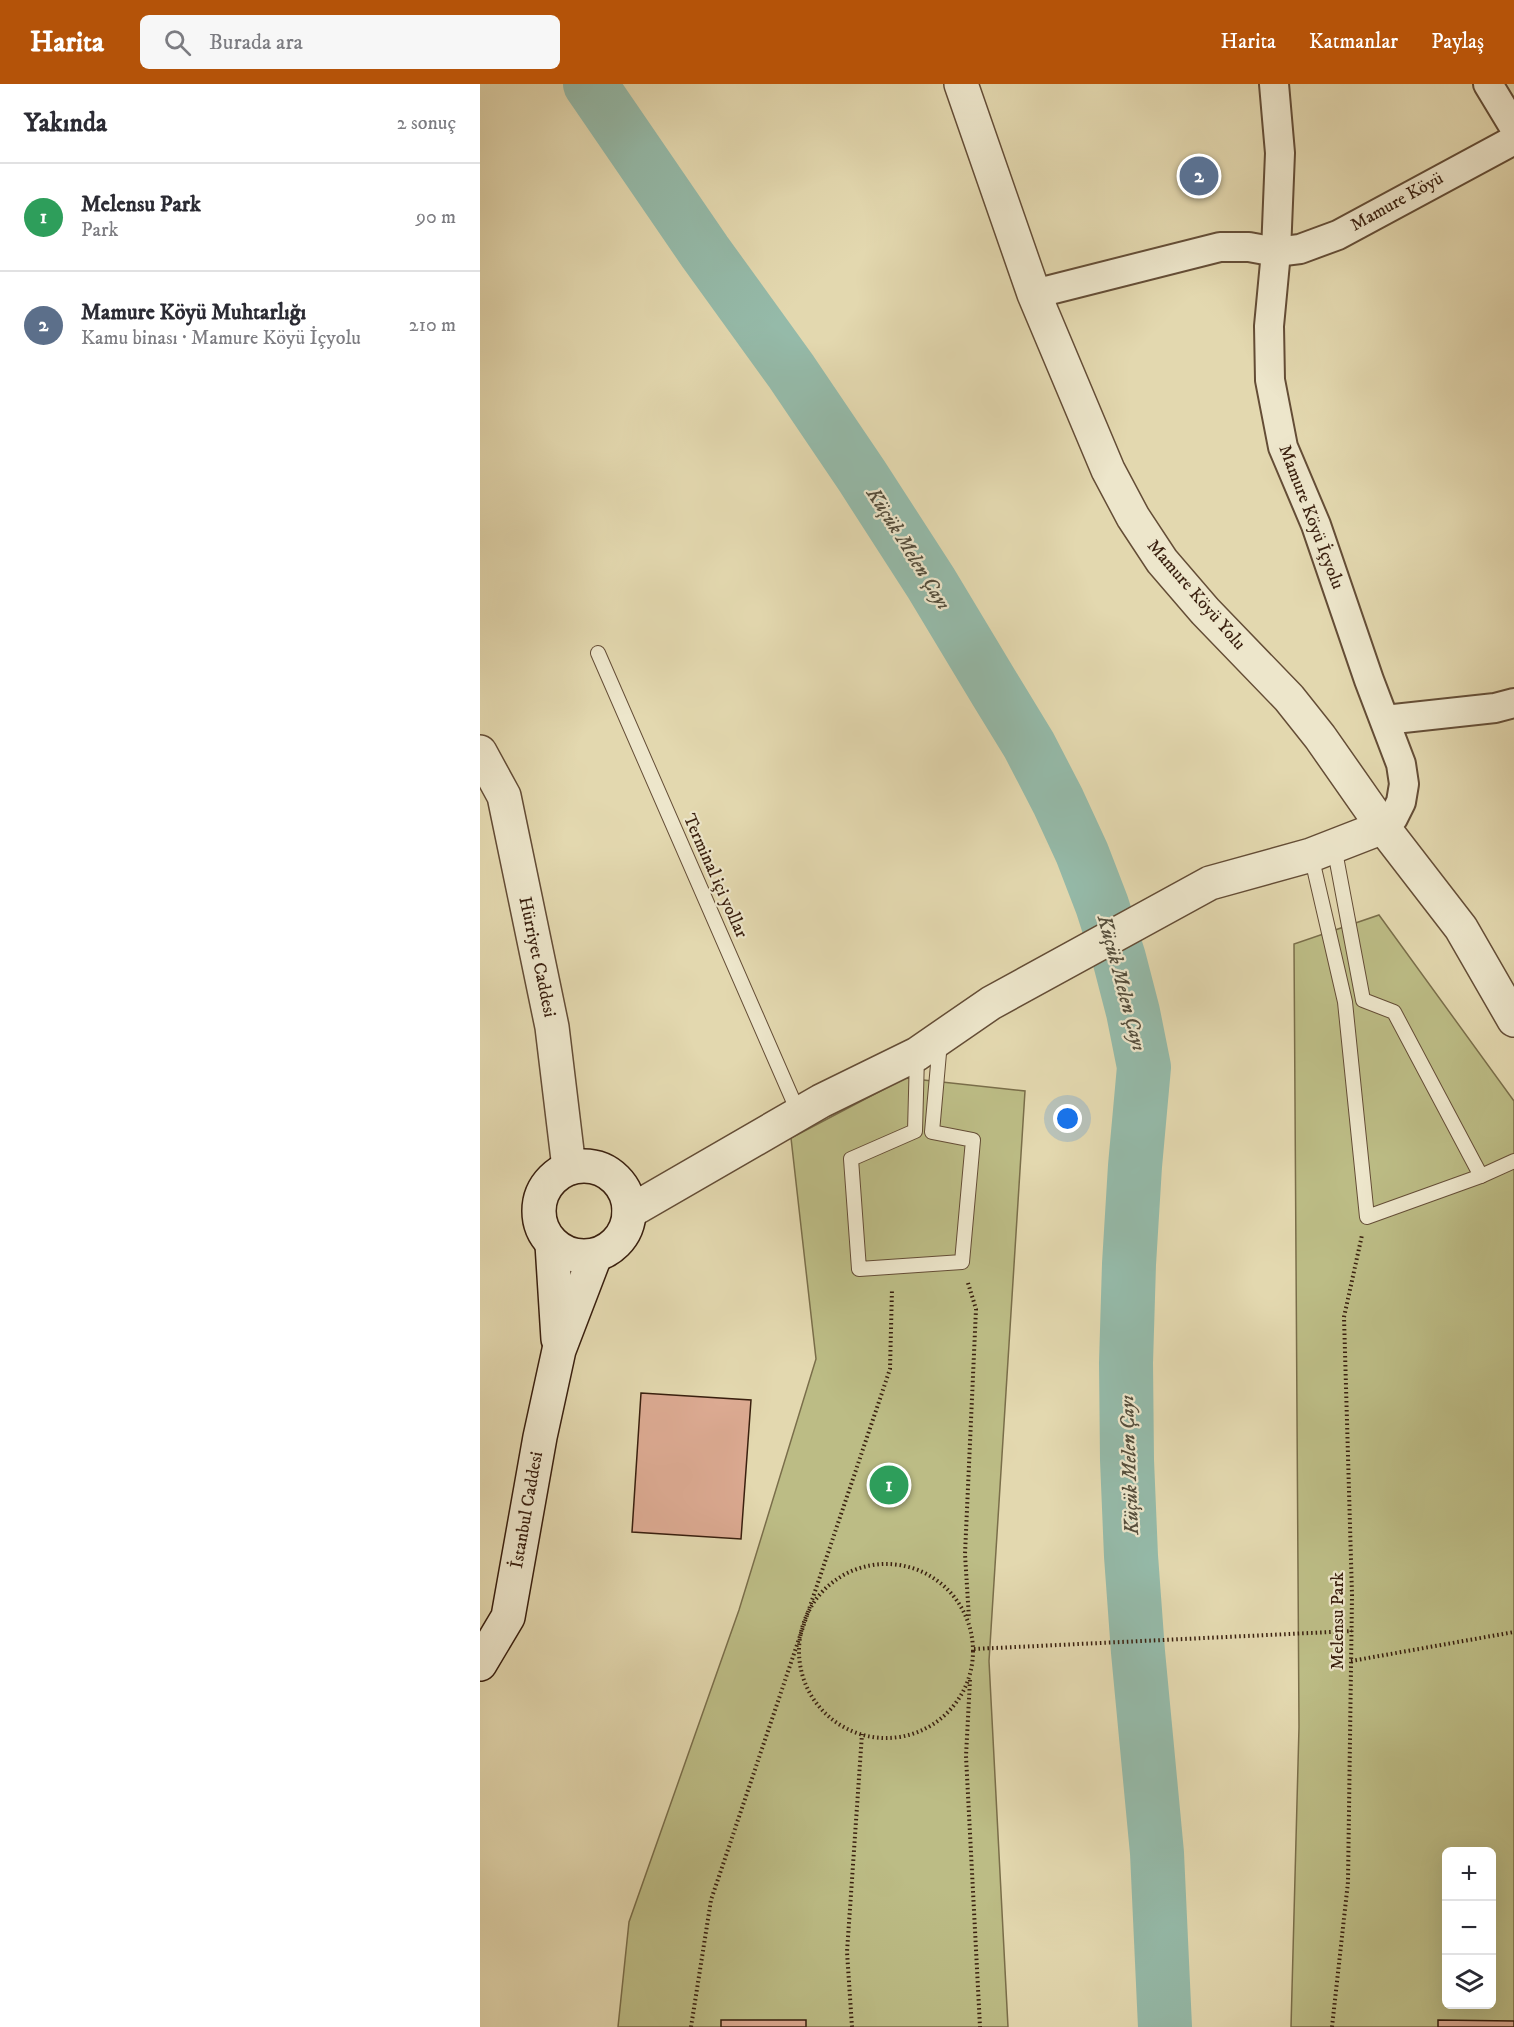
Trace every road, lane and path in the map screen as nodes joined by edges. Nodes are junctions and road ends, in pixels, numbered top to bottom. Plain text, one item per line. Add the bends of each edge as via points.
1 (961, 84) edge
2 (1274, 84) edge
3 (1488, 84) edge
4 (1514, 128) edge
5 (1514, 140) edge
6 (1276, 252) junction
7 (1034, 294) junction
8 (598, 653) dead end
9 (1514, 703) edge
10 (1384, 720) junction
11 (480, 753) edge
12 (1383, 827) junction
13 (1322, 850) junction
14 (1514, 1020) edge
15 (929, 1046) junction
16 (800, 1113) junction
17 (1514, 1161) edge
18 (569, 1168) junction
19 (1481, 1176) junction
20 (629, 1212) junction
21 (1366, 1217) junction
22 (552, 1244) junction
23 (595, 1256) junction
24 (962, 1263) junction
25 (892, 1267) junction
26 (559, 1350) junction
27 (969, 1623) junction
28 (1352, 1631) junction
29 (800, 1632) junction
30 (1514, 1632) edge
31 (974, 1649) junction
32 (1351, 1661) junction
33 (480, 1664) edge
34 (970, 1676) junction
35 (862, 1734) junction
36 (691, 2027) edge
37 (852, 2027) edge
38 (980, 2027) edge
39 (1332, 2027) edge

1 - 7 street, Mamure Köyü Yolu
2 - 6 street, Mamure Köyü İçyolu via 1280,153
3 - 4 street
5 - 6 street, Mamure Köyü via 1338,235 1300,249
6 - 7 street, Mamure Köyü via 1220,247
6 - 10 street, Mamure Köyü İçyolu via 1269,326 1270,380 1283,447 1316,525
7 - 12 street, Mamure Köyü Yolu via 1108,470 1133,517 1162,561 1308,721
8 - 16 lane, Terminal içi yollar
9 - 10 street
10 - 12 street, Mamure Köyü İçyolu via 1401,764 1404,784 1401,802
11 - 18 street, Hürriyet Caddesi via 504,796 552,1027
12 - 13 street
12 - 14 street, Mamure Köyü Yolu via 1461,928
13 - 15 street via 1210,884 991,1003
13 - 19 lane via 1363,1000 1394,1012
13 - 21 lane via 1345,1002
15 - 16 street
15 - 24 lane via 932,1132 973,1140
15 - 25 lane via 915,1131 851,1159 859,1269
16 - 20 street
17 - 19 lane
18 - 20 street via 585,1165 612,1174 628,1198
18 - 22 street via 545,1187 539,1201 538,1216
19 - 21 lane
20 - 23 street via 620,1239
21 - 28 path, Melensu Park via 1344,1317
22 - 23 street via 564,1253
22 - 26 street
23 - 26 street
24 - 25 lane
24 - 27 path via 976,1309 965,1554
25 - 29 path via 890,1369
26 - 33 street, İstanbul Caddesi via 508,1617
27 - 29 path via 956,1598 936,1578 910,1566 882,1563 854,1569 829,1584 811,1606
27 - 31 path
28 - 31 path
28 - 32 path, Melensu Park
29 - 35 path via 799,1662 807,1691 825,1714 850,1731
29 - 36 path via 711,1900
30 - 32 path
31 - 34 path
32 - 39 path, Melensu Park via 1348,1882
34 - 35 path via 957,1702 935,1723 908,1736 878,1738
34 - 38 path via 966,1756
35 - 37 path via 847,1952

